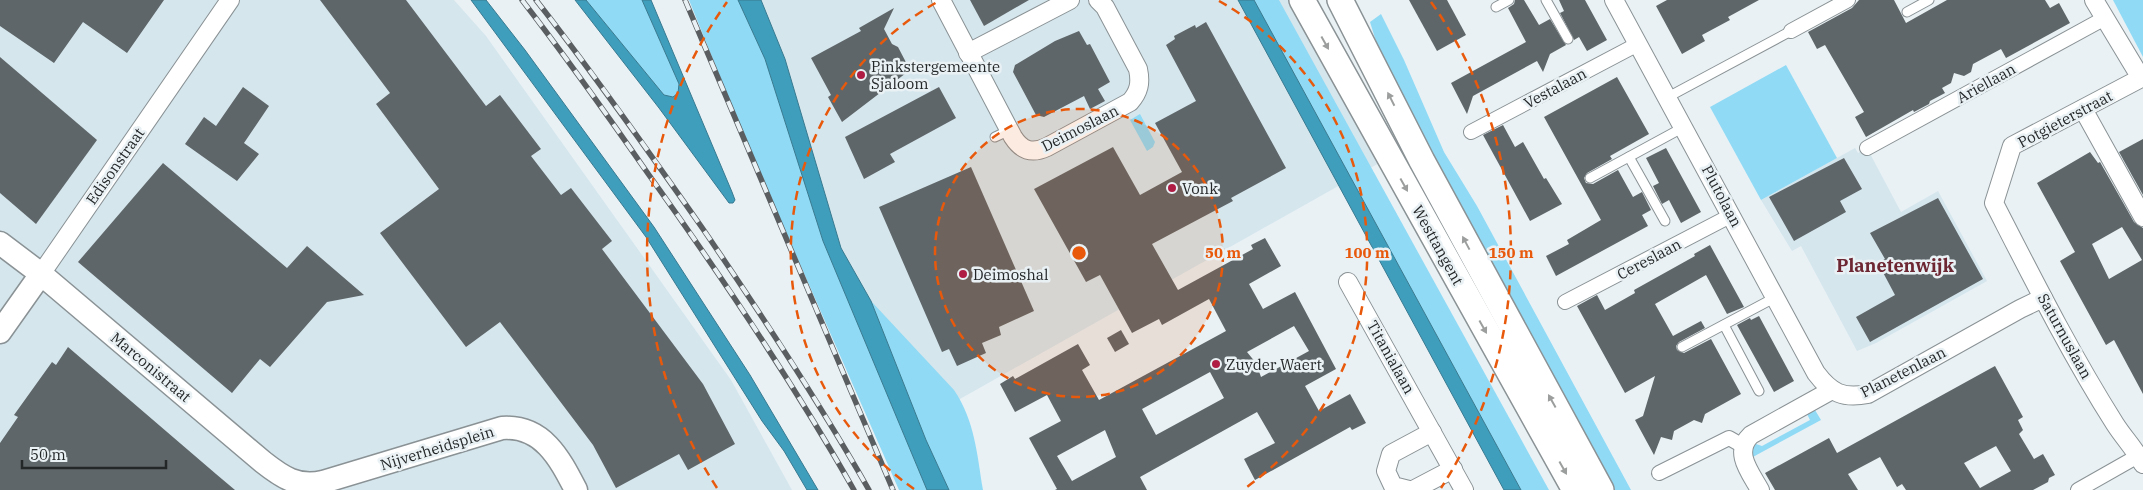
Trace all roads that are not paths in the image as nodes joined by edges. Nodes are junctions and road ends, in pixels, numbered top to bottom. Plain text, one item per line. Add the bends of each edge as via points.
1 (230, 0) edge
2 (941, 0) edge
3 (1070, 0) edge
4 (1098, 0) edge
5 (1302, 0) edge
6 (1340, 0) edge
7 (1509, 0) edge
8 (1546, 0) edge
9 (1614, 0) edge
10 (1848, 0) edge
11 (1929, 0) edge
12 (2094, 0) edge
13 (1823, 6) edge
14 (1496, 7) dead end
15 (1907, 12) dead end
16 (2105, 18) junction
17 (1791, 31) joint
18 (1568, 40) dead end
19 (1638, 44) junction
20 (968, 53) junction
21 (2142, 78) edge
22 (1668, 96) junction
23 (2083, 109) junction
24 (1684, 127) junction
25 (1471, 132) dead end
26 (1867, 148) dead end
27 (1629, 157) junction
28 (1590, 178) dead end
29 (1994, 203) joint
30 (1732, 215) junction
31 (2143, 217) edge
32 (1665, 220) dead end
33 (0, 243) edge
34 (41, 274) junction
35 (1348, 282) dead end
36 (1776, 297) junction
37 (2043, 298) junction
38 (1565, 302) dead end
39 (1724, 325) junction
40 (0, 332) edge
41 (1682, 347) dead end
42 (1832, 390) junction
43 (1759, 391) dead end
44 (1432, 432) junction
45 (1743, 446) junction
46 (2140, 454) edge
47 (1453, 469) junction
48 (1659, 473) dead end
49 (306, 487) edge
50 (576, 490) edge
51 (1410, 490) edge
52 (1413, 490) edge
53 (1464, 490) edge
54 (1575, 490) edge
55 (1601, 490) edge
56 (1760, 490) edge
57 (2078, 490) edge

1 - 34 street, Edisonstraat
2 - 20 street, Deimoslaan
3 - 20 street
4 - 20 street, Deimoslaan via 1105,7 1138,69 1140,78 1135,96 1130,102 1038,151 1024,148 1002,133
5 -> 54 main road, Westtangent
55 -> 6 main road, Westtangent via 1422,161
7 - 14 lane
8 - 18 lane
9 - 19 street, Plutolaan
10 - 13 street
11 - 15 lane
12 - 16 street
13 - 17 street
16 - 21 street
16 - 26 street, Ariellaan
17 - 22 lane
19 - 22 street, Plutolaan
19 - 25 street, Vestalaan
21 - 23 street, Potgieterstraat
22 - 24 street, Plutolaan
23 - 29 street, Potgieterstraat via 2012,146
23 - 31 street
24 - 27 lane
24 - 30 street, Plutolaan
27 - 28 lane
27 - 32 lane
29 - 37 street, Saturnuslaan
30 - 36 street, Plutolaan
30 - 38 street, Cereslaan
33 - 34 street, Marconistraat
34 - 40 street, Edisonstraat
34 - 49 street, Marconistraat via 269,466 286,479
35 - 44 street, Titanialaan
36 - 39 lane
36 - 42 street, Plutolaan via 1816,373
37 - 42 street, Planetenlaan via 1868,394 1855,397
37 - 46 street, Saturnuslaan via 2116,425
39 - 41 lane
39 - 43 lane
42 - 45 street via 1751,435
44 - 47 street, Titanialaan
44 - 51 street via 1391,454 1386,471 1393,486
45 - 48 street via 1729,438
45 - 56 street via 1743,459
46 - 57 street
47 - 52 street
47 - 53 street, Titanialaan
49 - 50 street, Nijverheidsplein via 511,427 528,431 544,440 560,460

